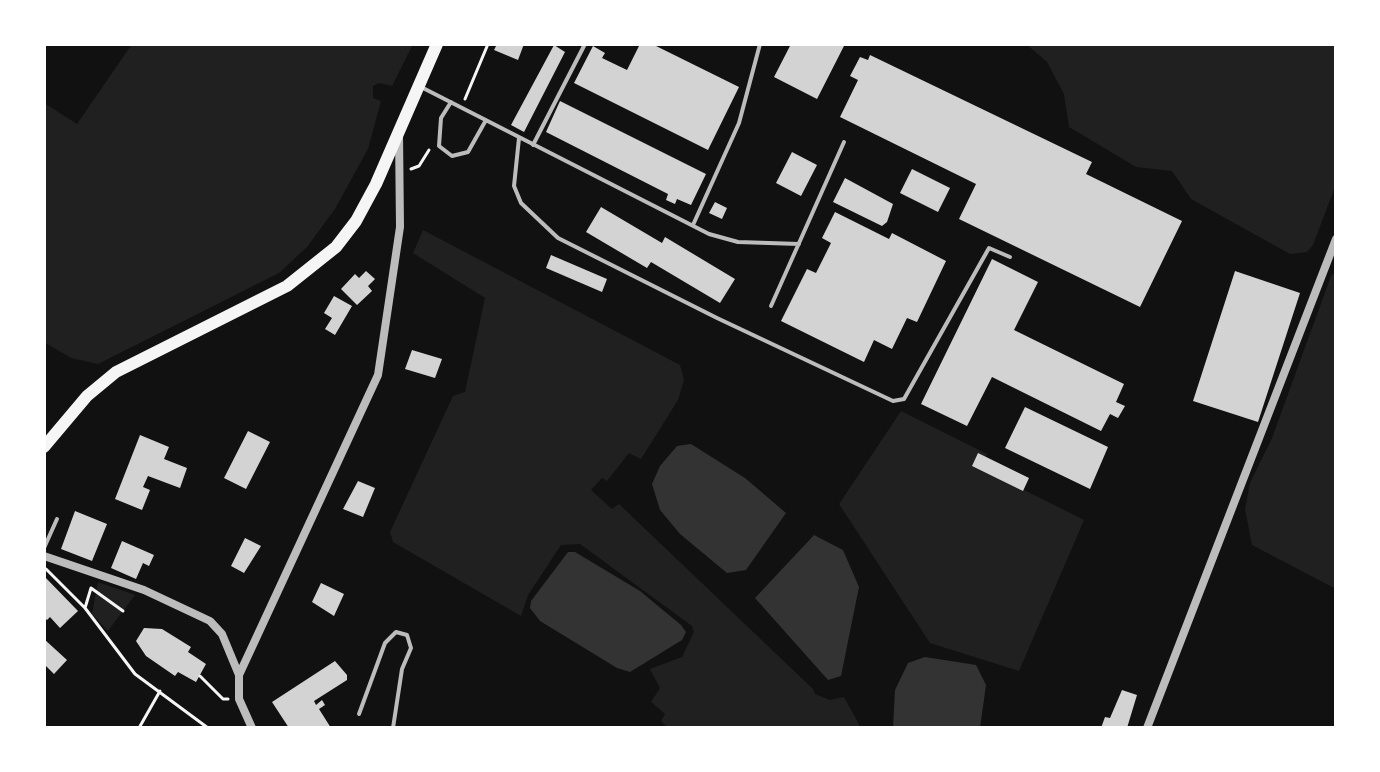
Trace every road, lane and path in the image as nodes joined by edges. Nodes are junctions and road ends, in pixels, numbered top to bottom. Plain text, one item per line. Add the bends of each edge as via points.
1 (437, 44) edge
2 (488, 44) edge
3 (585, 44) edge
4 (760, 44) edge
5 (419, 86) junction
6 (451, 102) junction
7 (461, 108) junction
8 (486, 120) junction
9 (440, 133) junction
10 (399, 134) junction
11 (519, 138) junction
12 (844, 142) dead end
13 (533, 145) junction
14 (404, 168) dead end
15 (693, 225) junction
16 (1336, 239) edge
17 (799, 244) junction
18 (1010, 257) dead end
19 (771, 306) dead end
20 (44, 447) edge
21 (57, 519) dead end
22 (44, 548) edge
23 (44, 556) edge
24 (46, 570) dead end
25 (96, 575) junction
26 (91, 588) junction
27 (85, 608) junction
28 (123, 611) dead end
29 (239, 675) junction
30 (200, 676) dead end
31 (160, 691) junction
32 (239, 699) junction
33 (359, 714) dead end
34 (139, 728) edge
35 (208, 728) edge
36 (252, 728) edge
37 (393, 728) edge
38 (1147, 728) edge

1 - 5 main road
2 - 7 path
3 - 13 lane
4 - 15 lane via 739,123
5 - 6 lane
5 - 10 main road
6 - 7 lane
6 - 9 lane via 441,118
7 - 8 lane
8 - 9 lane via 468,152 452,156 439,146
8 - 11 lane
9 - 14 path via 419,166
10 - 20 main road via 356,221 312,269 116,372 87,396
10 - 29 street via 400,227 378,375
11 - 13 lane
11 - 18 lane via 514,186 521,203 558,238 893,401 904,399 989,248
12 - 17 lane
13 - 15 lane
15 - 17 lane via 738,242
16 - 38 street
17 - 19 lane
21 - 22 lane
23 - 25 street
24 - 27 path
25 - 26 path
25 - 29 street via 144,590 210,621 222,634
26 - 27 path
26 - 28 path
27 - 31 path via 135,674
29 - 32 street
30 - 32 path via 223,699
31 - 34 path
31 - 35 path
32 - 36 street
33 - 37 lane via 385,643 396,632 407,635 411,648 402,669

